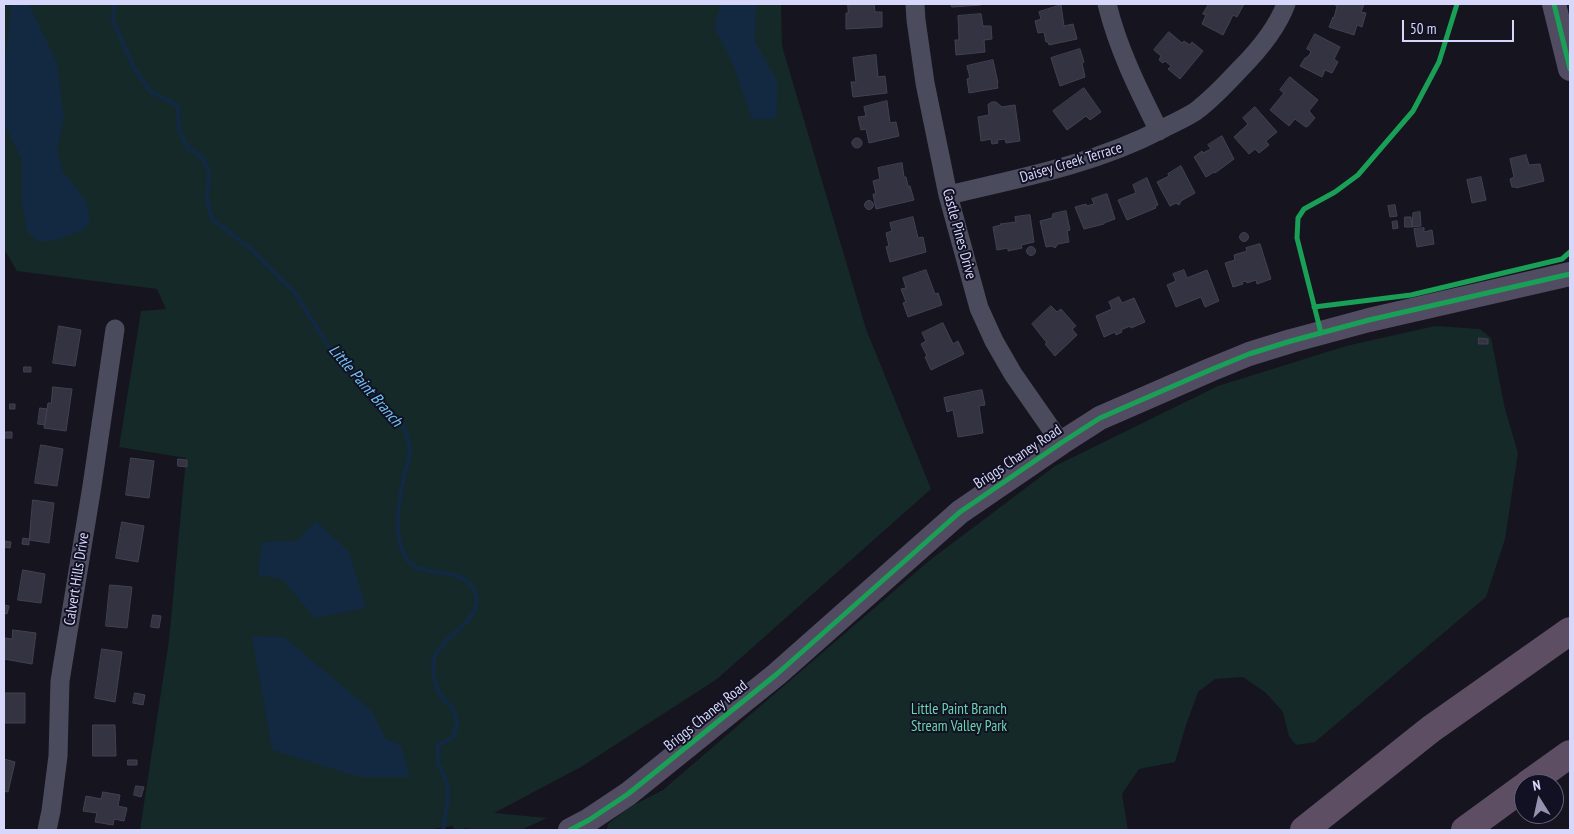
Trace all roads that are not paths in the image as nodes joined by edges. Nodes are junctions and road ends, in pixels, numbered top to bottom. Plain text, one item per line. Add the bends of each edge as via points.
1 (915, 4) edge
2 (1107, 4) edge
3 (1286, 4) edge
4 (1554, 4) edge
5 (1570, 69) edge
6 (1159, 130) junction
7 (948, 195) junction
8 (1570, 274) edge
9 (115, 329) dead end
10 (1061, 443) junction
11 (1570, 631) edge
12 (1570, 754) edge
13 (1542, 774) edge
14 (1514, 794) edge
15 (583, 827) edge
16 (47, 830) edge
17 (1304, 830) edge
18 (1465, 830) edge

1 - 7 street, Castle Pines Drive via 925,83
2 - 6 street via 1126,65
3 - 6 street, Daisey Creek Terrace via 1266,40 1227,83 1195,112
4 - 5 main road
6 - 7 street, Daisey Creek Terrace via 1098,157
7 - 10 street, Castle Pines Drive via 983,316 994,341
8 - 10 main road, Briggs Chaney Road via 1369,320 1248,354 1100,418
9 - 16 street, Calvert Hills Drive via 60,681 58,756
10 - 15 main road, Briggs Chaney Road via 960,512 777,674
11 - 17 highway via 1432,729
12 - 13 highway
14 - 18 highway

